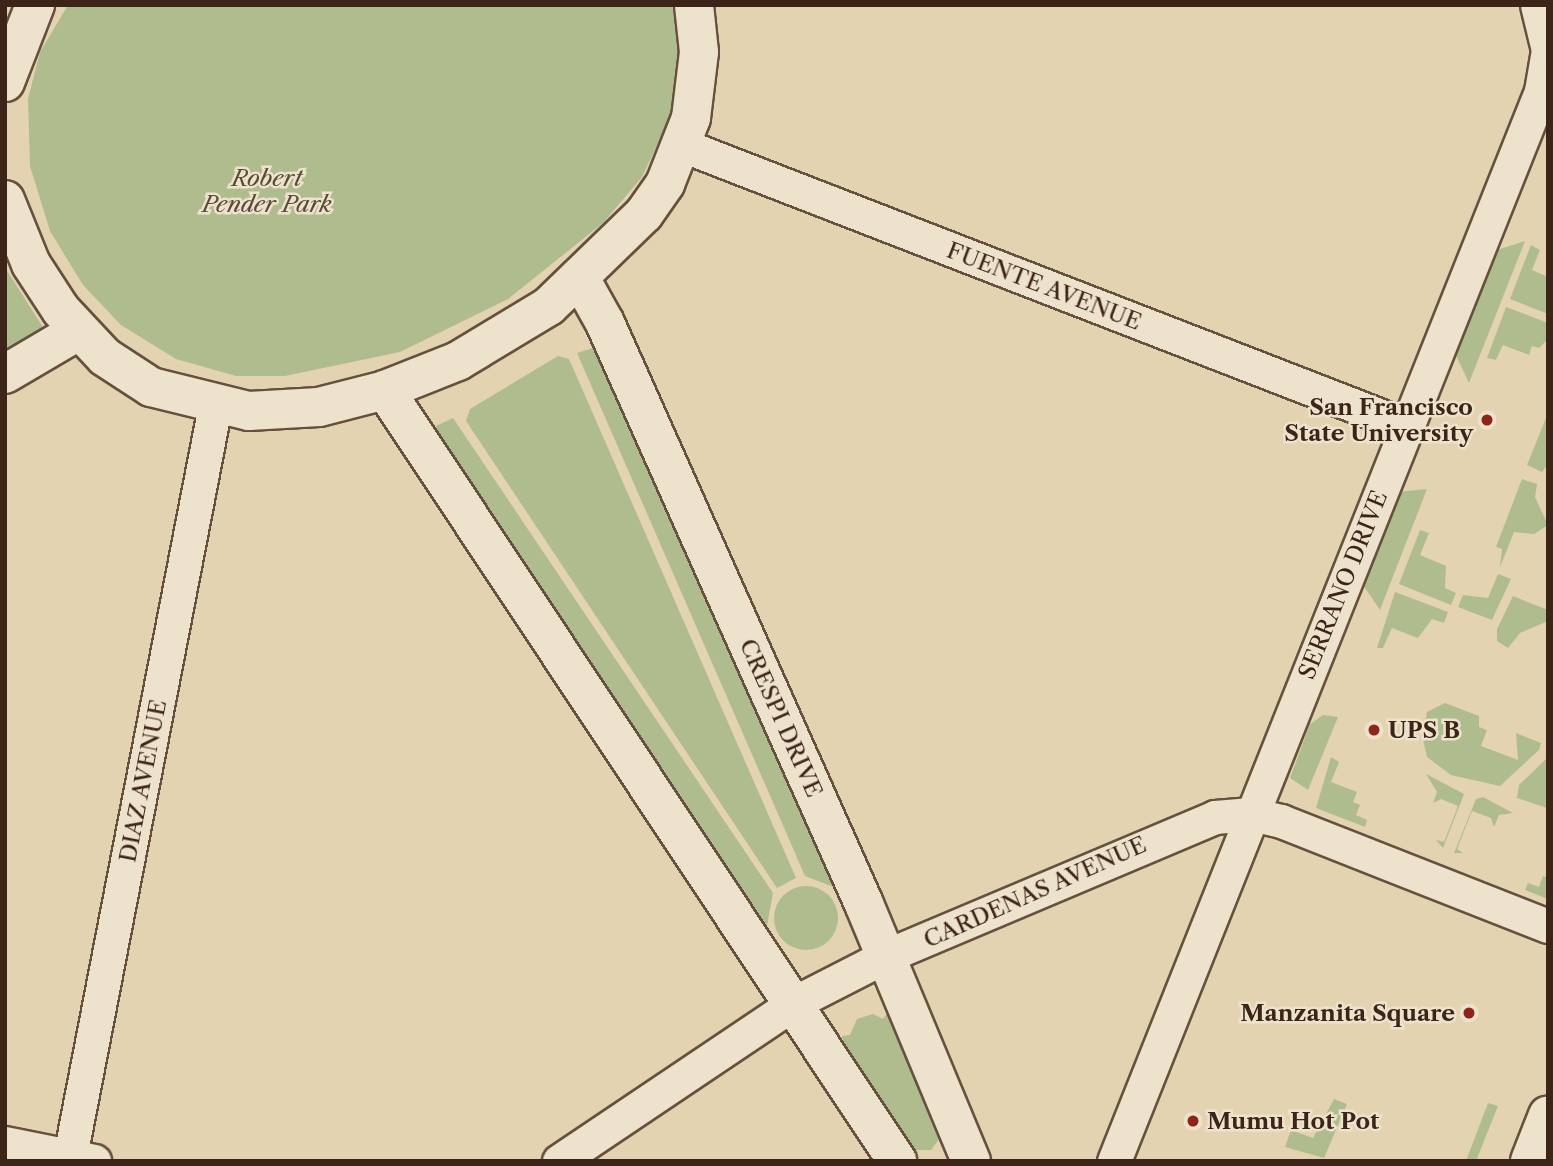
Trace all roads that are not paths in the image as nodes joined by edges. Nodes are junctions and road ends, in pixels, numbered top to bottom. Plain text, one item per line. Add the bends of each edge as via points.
1 (35, 5) edge
2 (694, 5) edge
3 (1537, 5) edge
4 (1547, 41) edge
5 (5, 82) edge
6 (682, 145) junction
7 (5, 200) edge
8 (13, 245) edge
9 (581, 280) junction
10 (78, 331) junction
11 (5, 374) edge
12 (385, 390) junction
13 (215, 406) junction
14 (1407, 426) junction
15 (1251, 814) junction
16 (1548, 926) edge
17 (886, 957) junction
18 (794, 1003) junction
19 (1548, 1115) edge
20 (5, 1143) edge
21 (82, 1158) edge
22 (559, 1161) edge
23 (897, 1161) edge
24 (971, 1161) edge
25 (1114, 1161) edge
26 (1530, 1161) edge

1 - 5 street
2 - 6 street via 696,86
3 - 4 street, SERRANO DRIVE
4 - 14 street, SERRANO DRIVE via 1541,91
6 - 9 street via 644,214
6 - 14 street, FUENTE AVENUE
7 - 8 street
8 - 10 street
9 - 12 street via 488,345
9 - 17 street, CRESPI DRIVE via 605,323
10 - 11 street
10 - 13 street via 151,387
12 - 13 street via 281,410
12 - 18 street
13 - 21 street, DIAZ AVENUE
14 - 15 street, SERRANO DRIVE
15 - 16 street, CARDENAS AVENUE
15 - 17 street, CARDENAS AVENUE via 1215,817 1171,833
15 - 25 street, SERRANO DRIVE
17 - 18 street, CARDENAS AVENUE
17 - 24 street, CRESPI DRIVE
18 - 22 street, CARDENAS AVENUE
18 - 23 street
19 - 26 street
20 - 21 street

